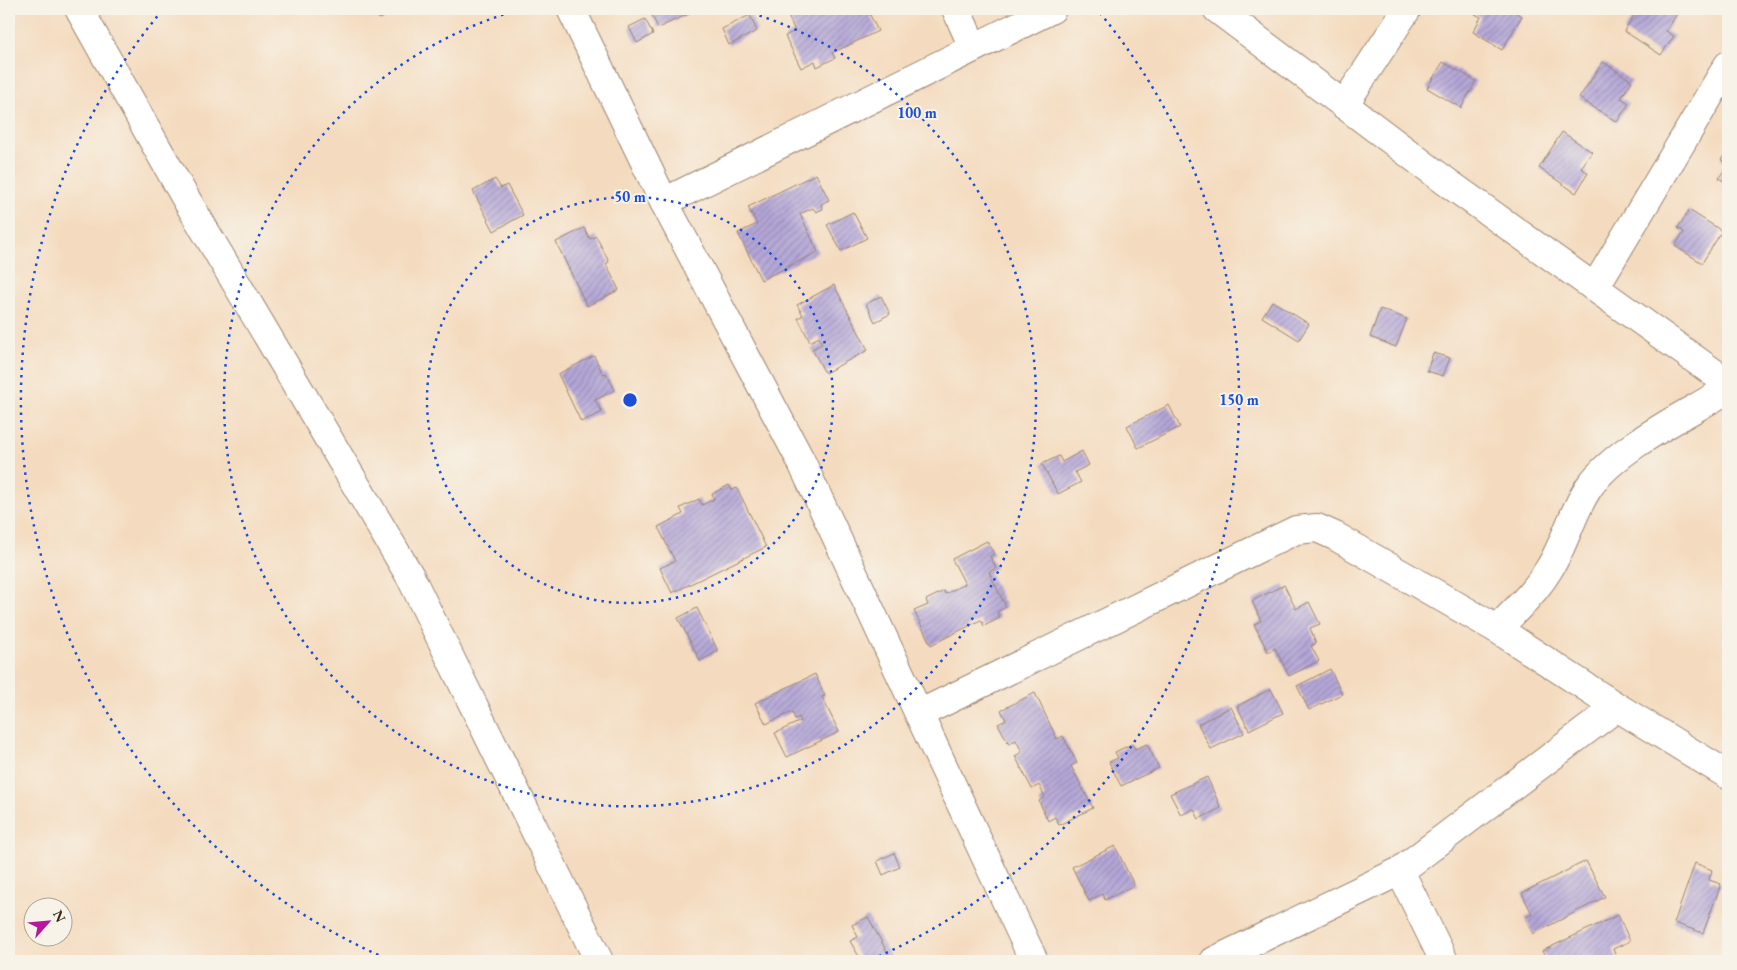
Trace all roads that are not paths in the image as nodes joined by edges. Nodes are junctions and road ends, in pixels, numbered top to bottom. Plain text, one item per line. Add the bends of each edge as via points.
1 (80, 9) edge
2 (571, 9) edge
3 (956, 9) edge
4 (1052, 9) edge
5 (1218, 9) edge
6 (1407, 9) edge
7 (973, 47) junction
8 (1728, 65) edge
9 (1344, 105) junction
10 (664, 202) junction
11 (1595, 287) junction
12 (1728, 383) edge
13 (1728, 389) edge
14 (1497, 629) junction
15 (1617, 707) junction
16 (919, 714) junction
17 (1728, 775) edge
18 (1400, 871) junction
19 (599, 961) edge
20 (1034, 961) edge
21 (1214, 961) edge
22 (1444, 961) edge

1 - 19 street via 182,192 410,576
2 - 10 street
3 - 7 street
4 - 7 street
5 - 9 street
6 - 9 street
7 - 10 street
8 - 11 street
9 - 11 street
10 - 16 street via 801,461
11 - 12 street
13 - 14 street via 1615,459 1589,486 1550,568 1528,598
14 - 15 street
14 - 16 street via 1335,536 1317,528 1306,528 1296,530
15 - 17 street
15 - 18 street
16 - 20 street
18 - 21 street
18 - 22 street

